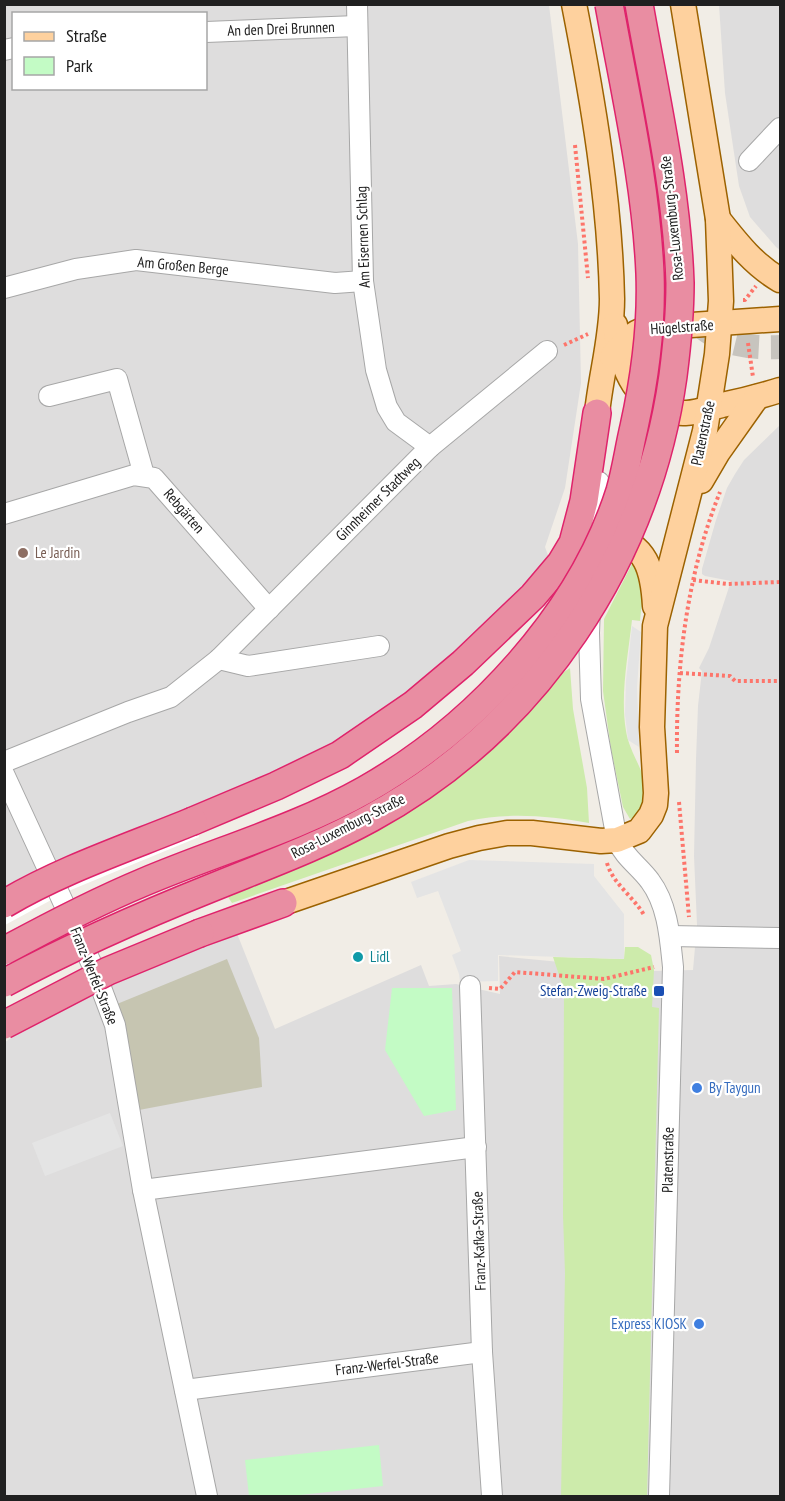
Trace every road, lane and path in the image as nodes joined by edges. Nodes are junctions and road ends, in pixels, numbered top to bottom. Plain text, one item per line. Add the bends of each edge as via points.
1 (357, 4) edge
2 (574, 4) edge
3 (609, 4) edge
4 (639, 4) edge
5 (683, 4) edge
6 (357, 26) junction
7 (207, 32) edge
8 (780, 128) edge
9 (574, 136) dead end
10 (749, 162) dead end
11 (718, 219) junction
12 (588, 279) dead end
13 (770, 280) edge
14 (363, 281) junction
15 (4, 288) edge
16 (739, 300) dead end
17 (612, 302) junction
18 (780, 319) edge
19 (720, 324) junction
20 (588, 334) dead end
21 (747, 334) dead end
22 (620, 347) junction
23 (555, 348) joint
24 (604, 373) junction
25 (780, 390) edge
26 (756, 392) junction
27 (48, 396) dead end
28 (709, 408) junction
29 (597, 413) joint
30 (430, 447) junction
31 (144, 475) junction
32 (723, 483) dead end
33 (684, 513) junction
34 (4, 514) edge
35 (584, 539) junction
36 (693, 580) junction
37 (780, 582) edge
38 (269, 609) junction
39 (655, 626) junction
40 (379, 646) dead end
41 (219, 658) junction
42 (680, 673) junction
43 (780, 681) edge
44 (677, 757) dead end
45 (4, 762) edge
46 (4, 774) edge
47 (678, 791) dead end
48 (611, 849) junction
49 (283, 903) joint
50 (4, 904) edge
51 (689, 921) dead end
52 (648, 922) dead end
53 (670, 936) junction
54 (780, 938) edge
55 (4, 951) edge
56 (666, 967) junction
57 (4, 983) edge
58 (470, 986) joint
59 (4, 1025) edge
60 (476, 1147) junction
61 (142, 1190) junction
62 (482, 1352) junction
63 (185, 1390) junction
64 (207, 1497) edge
65 (492, 1497) edge
66 (659, 1497) edge

1 - 6 street, Am Eisernen Schlag
2 - 17 main road via 608,222
3 - 55 highway, Rosa-Luxemburg-Straße, bridge via 646,229 648,344 620,491 574,588 546,630 484,701 401,768 324,811 142,882
4 - 57 highway, Rosa-Luxemburg-Straße, bridge via 677,242 677,345 669,406 645,494 627,540 584,619 540,680 501,720 461,757 410,795 333,837 142,916
5 - 11 main road, Platenstraße
6 - 7 street, An den Drei Brunnen
6 - 14 street, Am Eisernen Schlag
8 - 10 street
9 - 12 path
11 - 13 main road
11 - 19 main road, Platenstraße
13 - 16 path via 745,300
14 - 15 street, Am Großen Berge via 335,283 136,260 76,269
14 - 30 street, Am Eisernen Schlag via 376,370 387,406 396,422
17 - 22 main road
17 - 24 main road
18 - 19 main road, Hügelstraße
19 - 22 main road, Hügelstraße via 648,328 626,339
19 - 28 main road, Platenstraße
20 - 23 path
21 - 26 path
22 - 24 main road, Hügelstraße
22 - 28 main road via 628,377 651,404 671,412
23 - 30 street, Ginnheimer Stadtweg
24 - 29 main road
25 - 26 main road
26 - 28 main road
26 - 33 main road
27 - 31 street via 117,379
28 - 33 main road, Platenstraße
29 - 35 highway via 584,501
30 - 38 street, Ginnheimer Stadtweg
31 - 34 street
31 - 38 street, Rebgärten via 160,483
32 - 36 path
33 - 39 main road, Platenstraße
35 - 39 main road via 610,536 641,552 648,562 654,591
35 - 48 street, Platenstraße via 591,699
35 - 50 highway, bridge via 533,596 463,663 413,705 340,755 276,786 83,865
36 - 37 path via 728,584
36 - 42 path
38 - 41 street, Ginnheimer Stadtweg
39 - 48 main road, Platenstraße via 655,804 646,824
40 - 41 street via 248,666
41 - 45 street, Ginnheimer Stadtweg via 171,698
42 - 43 path via 730,676 735,681
42 - 44 path
46 - 61 street, Franz-Werfel-Straße via 94,969 115,1025 124,1128
47 - 51 path
48 - 49 main road via 601,841 532,832 507,833 449,846
48 - 52 path via 613,877
48 - 53 street, Platenstraße via 624,852 649,880
49 - 59 highway, bridge via 117,967
53 - 54 street
53 - 56 street, Platenstraße
56 - 58 path via 604,979 515,972 500,989
56 - 66 street, Platenstraße
58 - 60 street, Franz-Kafka-Straße
60 - 61 street
60 - 62 street, Franz-Kafka-Straße
61 - 63 street, Franz-Werfel-Straße
62 - 63 street, Franz-Werfel-Straße
62 - 65 street, Franz-Kafka-Straße
63 - 64 street, Franz-Werfel-Straße

